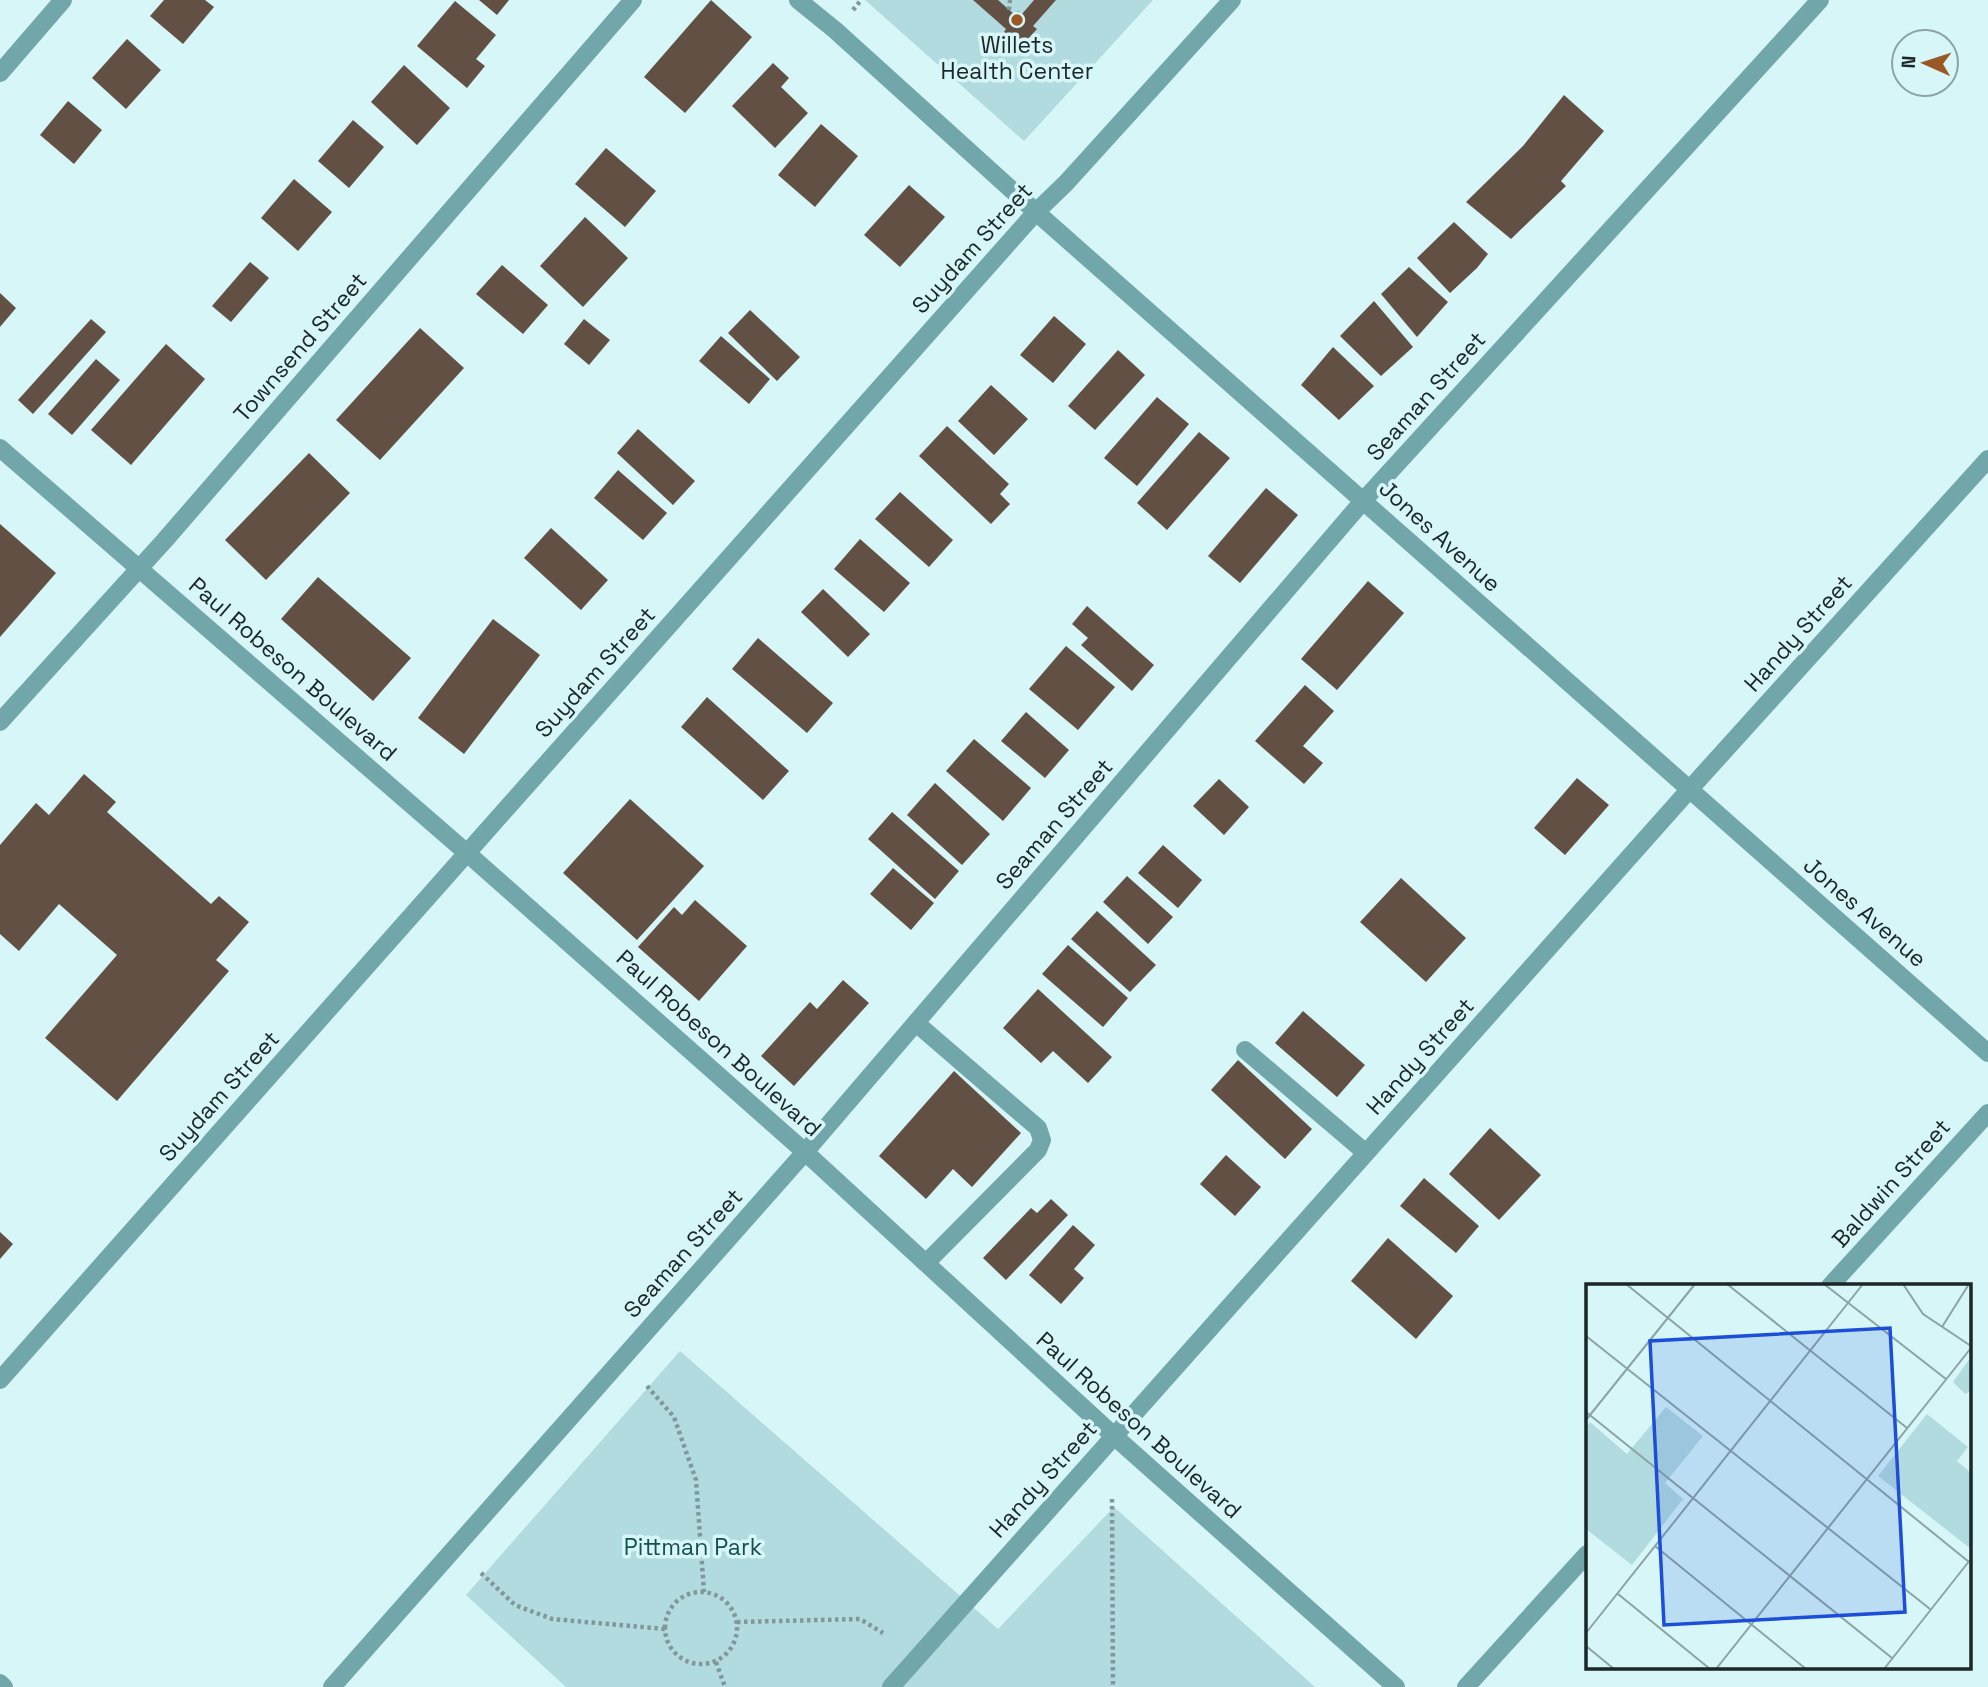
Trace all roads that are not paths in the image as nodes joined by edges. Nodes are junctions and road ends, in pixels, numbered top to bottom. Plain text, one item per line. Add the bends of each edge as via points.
1 (63, 0) edge
2 (633, 0) edge
3 (798, 0) edge
4 (1232, 0) edge
5 (1820, 0) edge
6 (0, 73) edge
7 (1036, 212) junction
8 (0, 448) edge
9 (1988, 459) edge
10 (1363, 501) junction
11 (140, 568) junction
12 (0, 722) edge
13 (1689, 790) junction
14 (467, 853) junction
15 (916, 1023) junction
16 (1245, 1050) dead end
17 (1988, 1053) edge
18 (1988, 1112) edge
19 (805, 1152) junction
20 (1366, 1153) junction
21 (926, 1263) junction
22 (1832, 1284) edge
23 (0, 1380) edge
24 (1114, 1436) junction
25 (1586, 1555) edge
26 (0, 1683) edge
27 (4, 1687) edge
28 (332, 1687) edge
29 (891, 1687) edge
30 (1396, 1687) edge
31 (1466, 1687) edge

1 - 6 street
2 - 11 street, Townsend Street
3 - 7 street, Jones Avenue
4 - 7 street, Suydam Street
5 - 10 street, Seaman Street
7 - 10 street, Jones Avenue
7 - 14 street, Suydam Street
8 - 11 street, Paul Robeson Boulevard
9 - 13 street, Handy Street
10 - 13 street, Jones Avenue
10 - 15 street, Seaman Street
11 - 12 street, Townsend Street
11 - 14 street, Paul Robeson Boulevard
13 - 17 street, Jones Avenue
13 - 20 street, Handy Street
14 - 19 street, Paul Robeson Boulevard
14 - 23 street, Suydam Street
15 - 19 street, Seaman Street
15 - 21 street via 1038,1128 1042,1140 1038,1150
16 - 20 street
18 - 22 street, Baldwin Street
19 - 21 street, Paul Robeson Boulevard
19 - 28 street, Seaman Street
20 - 24 street, Handy Street
21 - 24 street, Paul Robeson Boulevard
24 - 29 street, Handy Street
24 - 30 street, Paul Robeson Boulevard
25 - 31 street
26 - 27 street

